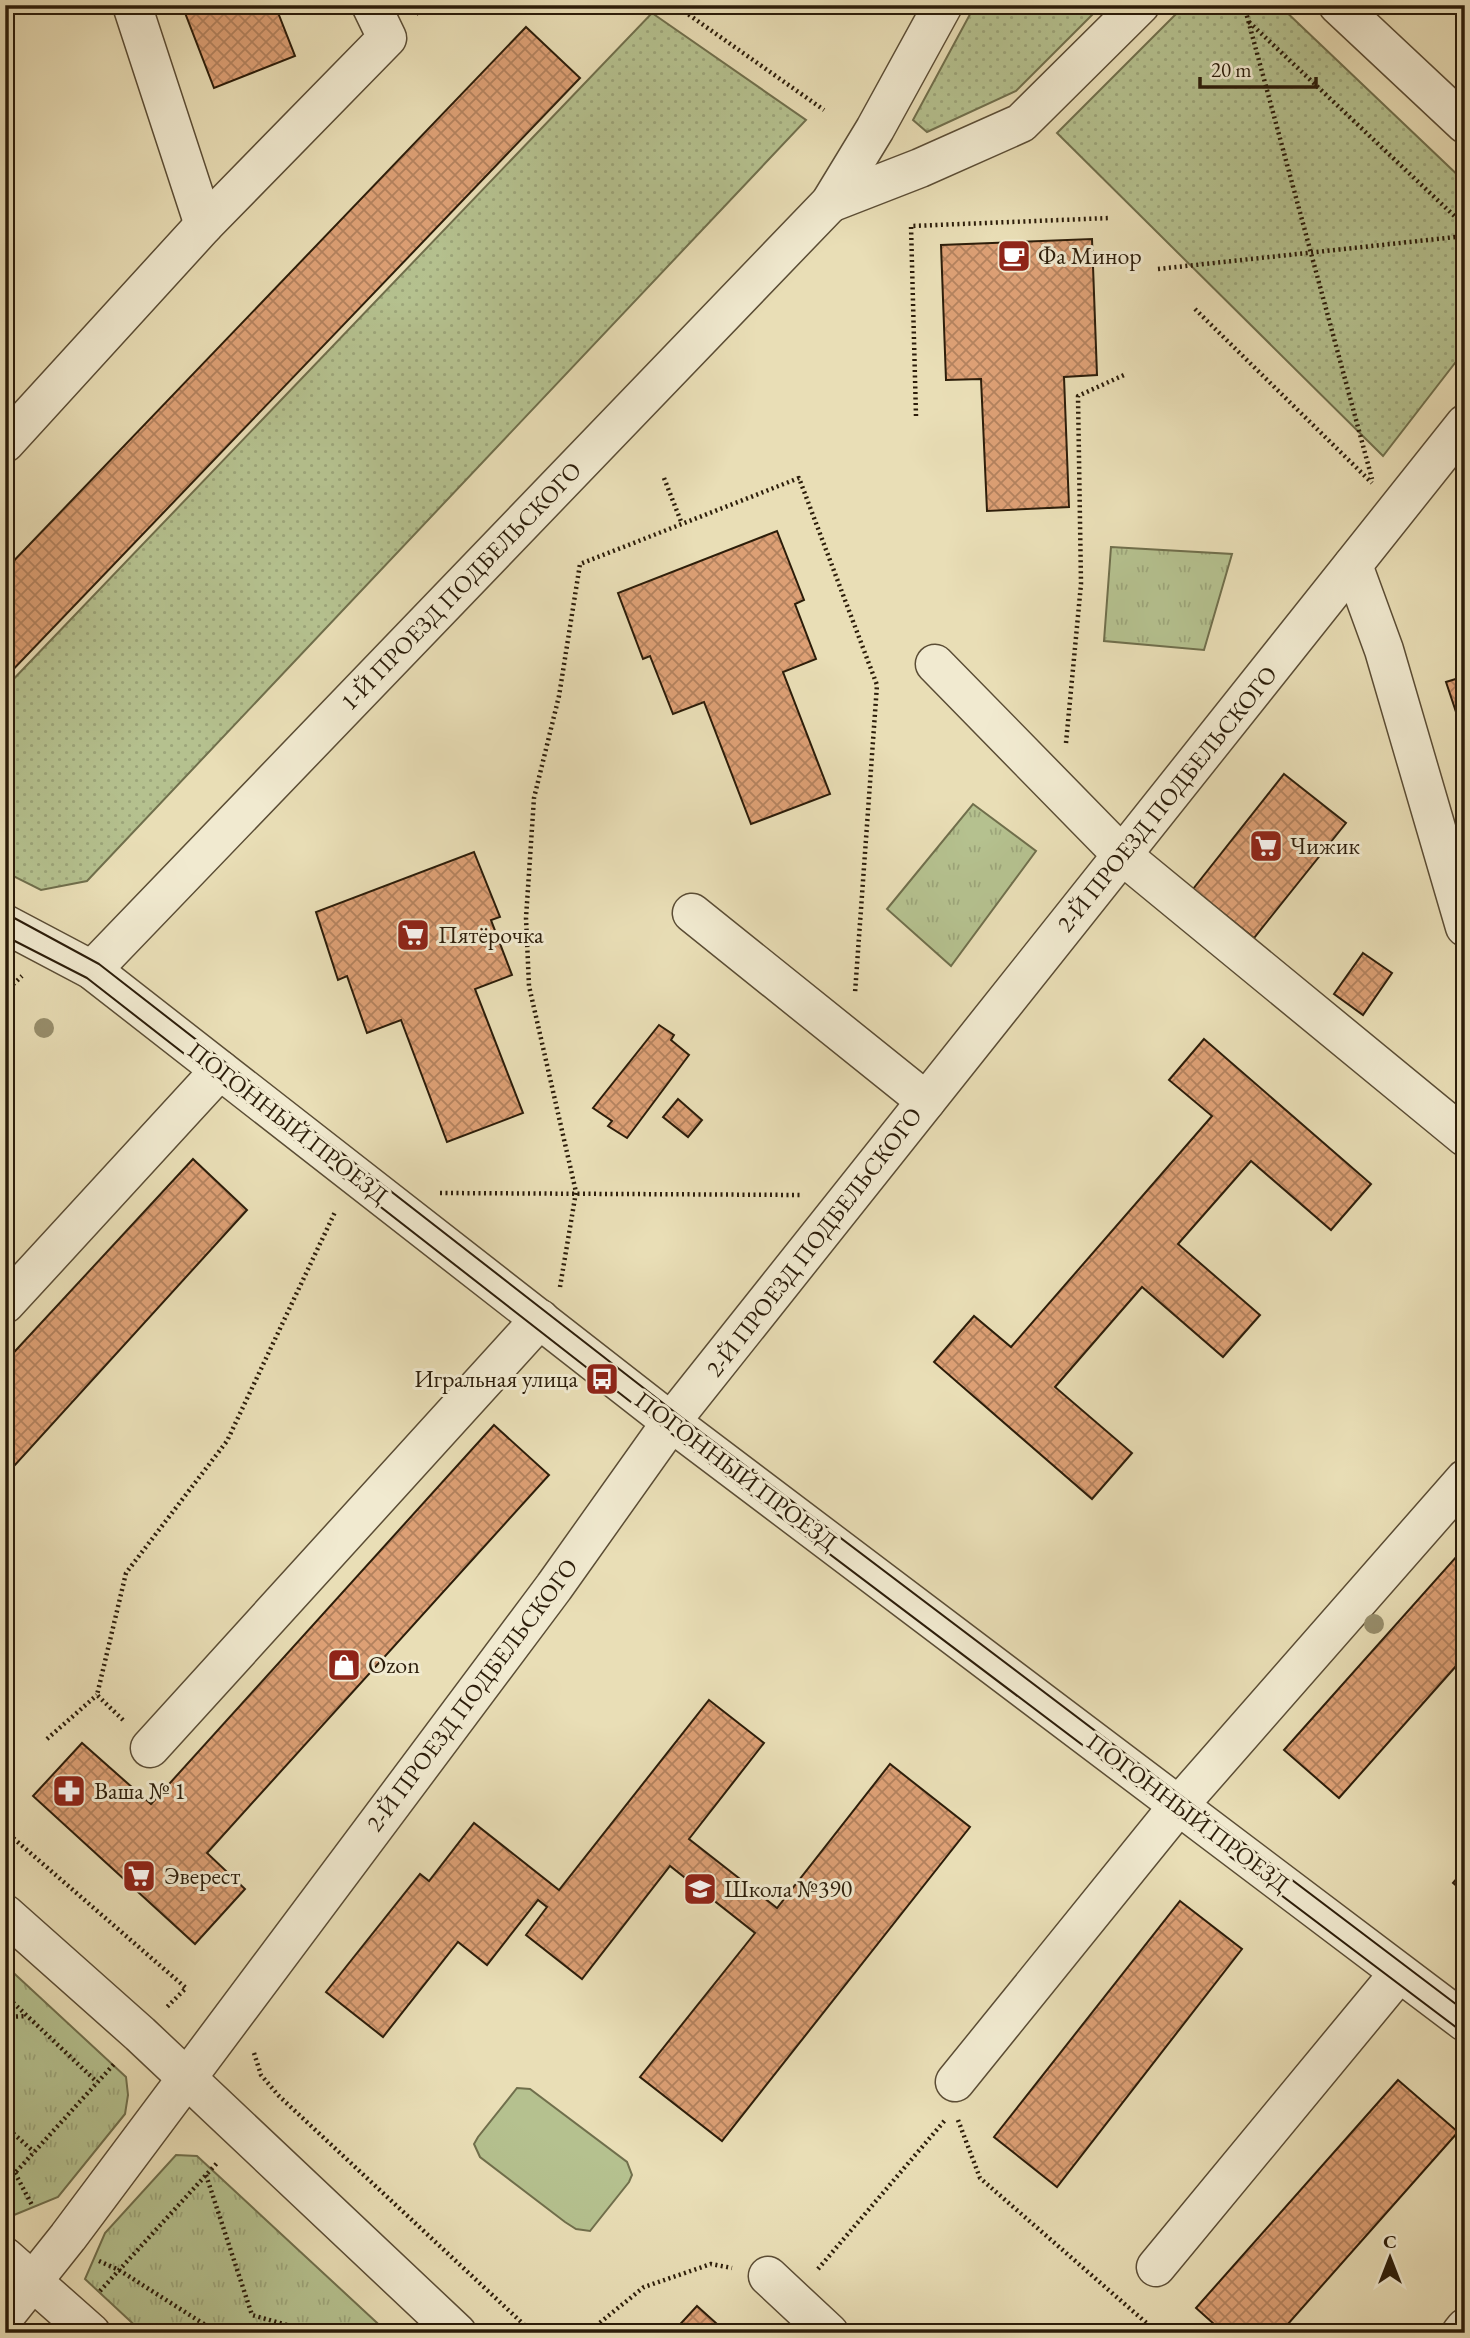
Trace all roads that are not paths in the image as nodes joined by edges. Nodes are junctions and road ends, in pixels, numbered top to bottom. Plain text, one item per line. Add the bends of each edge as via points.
1 (132, 5) edge
2 (371, 5) edge
3 (943, 5) edge
4 (1140, 5) edge
5 (1338, 5) edge
6 (1465, 124) edge
7 (875, 129) junction
8 (920, 168) junction
9 (830, 203) junction
10 (204, 225) junction
11 (1465, 424) edge
12 (5, 443) edge
13 (1353, 565) junction
14 (935, 664) dead end
15 (1122, 855) junction
16 (692, 913) dead end
17 (5, 924) edge
18 (1465, 927) edge
19 (92, 970) junction
20 (220, 1070) junction
21 (926, 1101) junction
22 (1465, 1137) edge
23 (5, 1304) edge
24 (549, 1306) junction
25 (671, 1422) junction
26 (1465, 1479) edge
27 (150, 1748) road end
28 (1179, 1805) junction
29 (5, 1914) edge
30 (1399, 1973) junction
31 (1465, 2022) edge
32 (186, 2078) junction
33 (955, 2082) dead end
34 (1156, 2267) dead end
35 (18, 2269) edge
36 (780, 2287) road end
37 (5, 2316) edge
38 (1465, 2328) edge
39 (91, 2333) edge
40 (457, 2333) edge
41 (829, 2333) edge
42 (1461, 2333) edge

1 - 10 street
2 - 10 street via 387,38
3 - 7 street, 1-Й ПРОЕЗД ПОДБЕЛЬСКОГО
4 - 8 street, 1-Й ПРОЕЗД ПОДБЕЛЬСКОГО via 1021,123
5 - 6 street
7 - 8 street via 877,153 885,163 908,171
7 - 9 street, 1-Й ПРОЕЗД ПОДБЕЛЬСКОГО
8 - 9 street, 1-Й ПРОЕЗД ПОДБЕЛЬСКОГО
9 - 19 street, 1-Й ПРОЕЗД ПОДБЕЛЬСКОГО
10 - 12 street
11 - 13 street, 2-Й ПРОЕЗД ПОДБЕЛЬСКОГО
13 - 15 street, 2-Й ПРОЕЗД ПОДБЕЛЬСКОГО
13 - 18 street via 1384,650
14 - 15 street
15 - 21 street, 2-Й ПРОЕЗД ПОДБЕЛЬСКОГО
15 - 22 street
16 - 21 street
17 - 19 street, ПОГОННЫЙ ПРОЕЗД
19 - 20 street, ПОГОННЫЙ ПРОЕЗД
20 - 23 street
20 - 24 street, ПОГОННЫЙ ПРОЕЗД
21 - 25 street, 2-Й ПРОЕЗД ПОДБЕЛЬСКОГО
24 - 25 street, ПОГОННЫЙ ПРОЕЗД
24 - 27 street
25 - 28 street, ПОГОННЫЙ ПРОЕЗД
25 - 32 street, 2-Й ПРОЕЗД ПОДБЕЛЬСКОГО via 554,1587
26 - 28 street
28 - 30 street, ПОГОННЫЙ ПРОЕЗД
28 - 33 street
29 - 32 street
30 - 31 street, ПОГОННЫЙ ПРОЕЗД
30 - 34 street
32 - 35 street, 2-Й ПРОЕЗД ПОДБЕЛЬСКОГО
32 - 40 street
35 - 37 street
35 - 39 street
36 - 41 street
38 - 42 street

